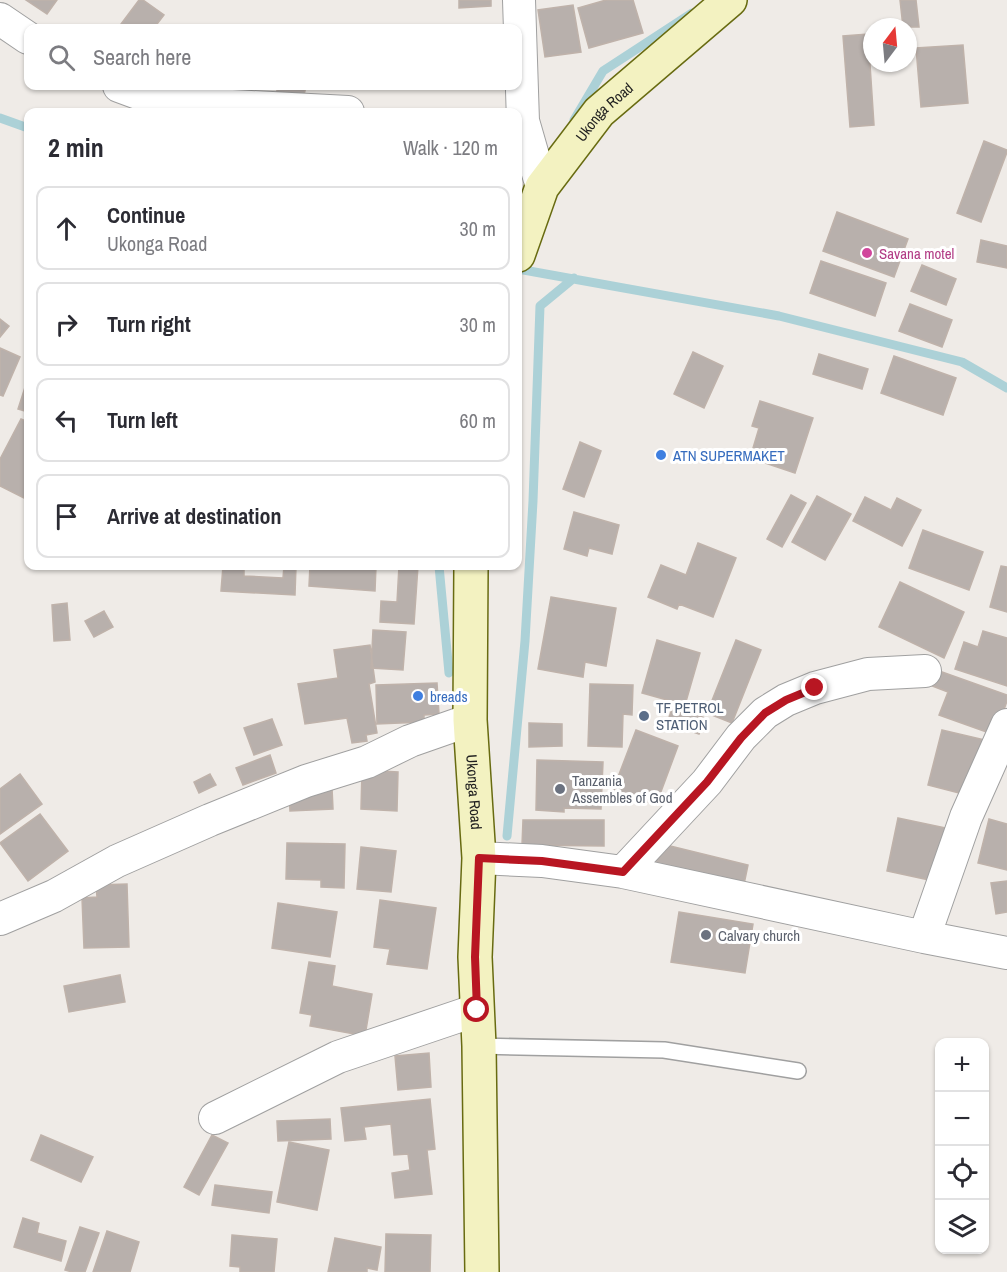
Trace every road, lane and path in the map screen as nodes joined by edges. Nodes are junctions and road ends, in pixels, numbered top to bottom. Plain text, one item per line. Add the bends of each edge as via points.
1 (519, 0) edge
2 (730, 0) edge
3 (0, 19) edge
4 (519, 24) edge
5 (24, 35) edge
6 (130, 90) edge
7 (520, 90) edge
8 (272, 108) edge
9 (520, 108) edge
10 (522, 127) edge
11 (542, 188) junction
12 (522, 244) edge
13 (471, 570) edge
14 (925, 671) dead end
15 (470, 720) junction
16 (1007, 725) edge
17 (479, 858) junction
18 (623, 872) junction
19 (0, 919) edge
20 (924, 937) junction
21 (1007, 953) edge
22 (477, 1010) junction
23 (479, 1046) junction
24 (798, 1071) dead end
25 (215, 1118) dead end
26 (482, 1272) edge

1 - 4 street
2 - 11 street, Ukonga Road via 599,112
3 - 5 street
6 - 8 street via 176,103
7 - 9 street
10 - 11 street
11 - 12 street, Ukonga Road
13 - 15 street, Ukonga Road
14 - 18 street via 868,674 815,688 765,713
15 - 17 street, Ukonga Road
15 - 19 street via 210,820
16 - 20 street via 966,816
17 - 18 street via 542,861
17 - 22 street, Ukonga Road
18 - 20 street
20 - 21 street
22 - 23 street, Ukonga Road
22 - 25 street via 338,1057
23 - 24 lane via 664,1050
23 - 26 street, Ukonga Road

